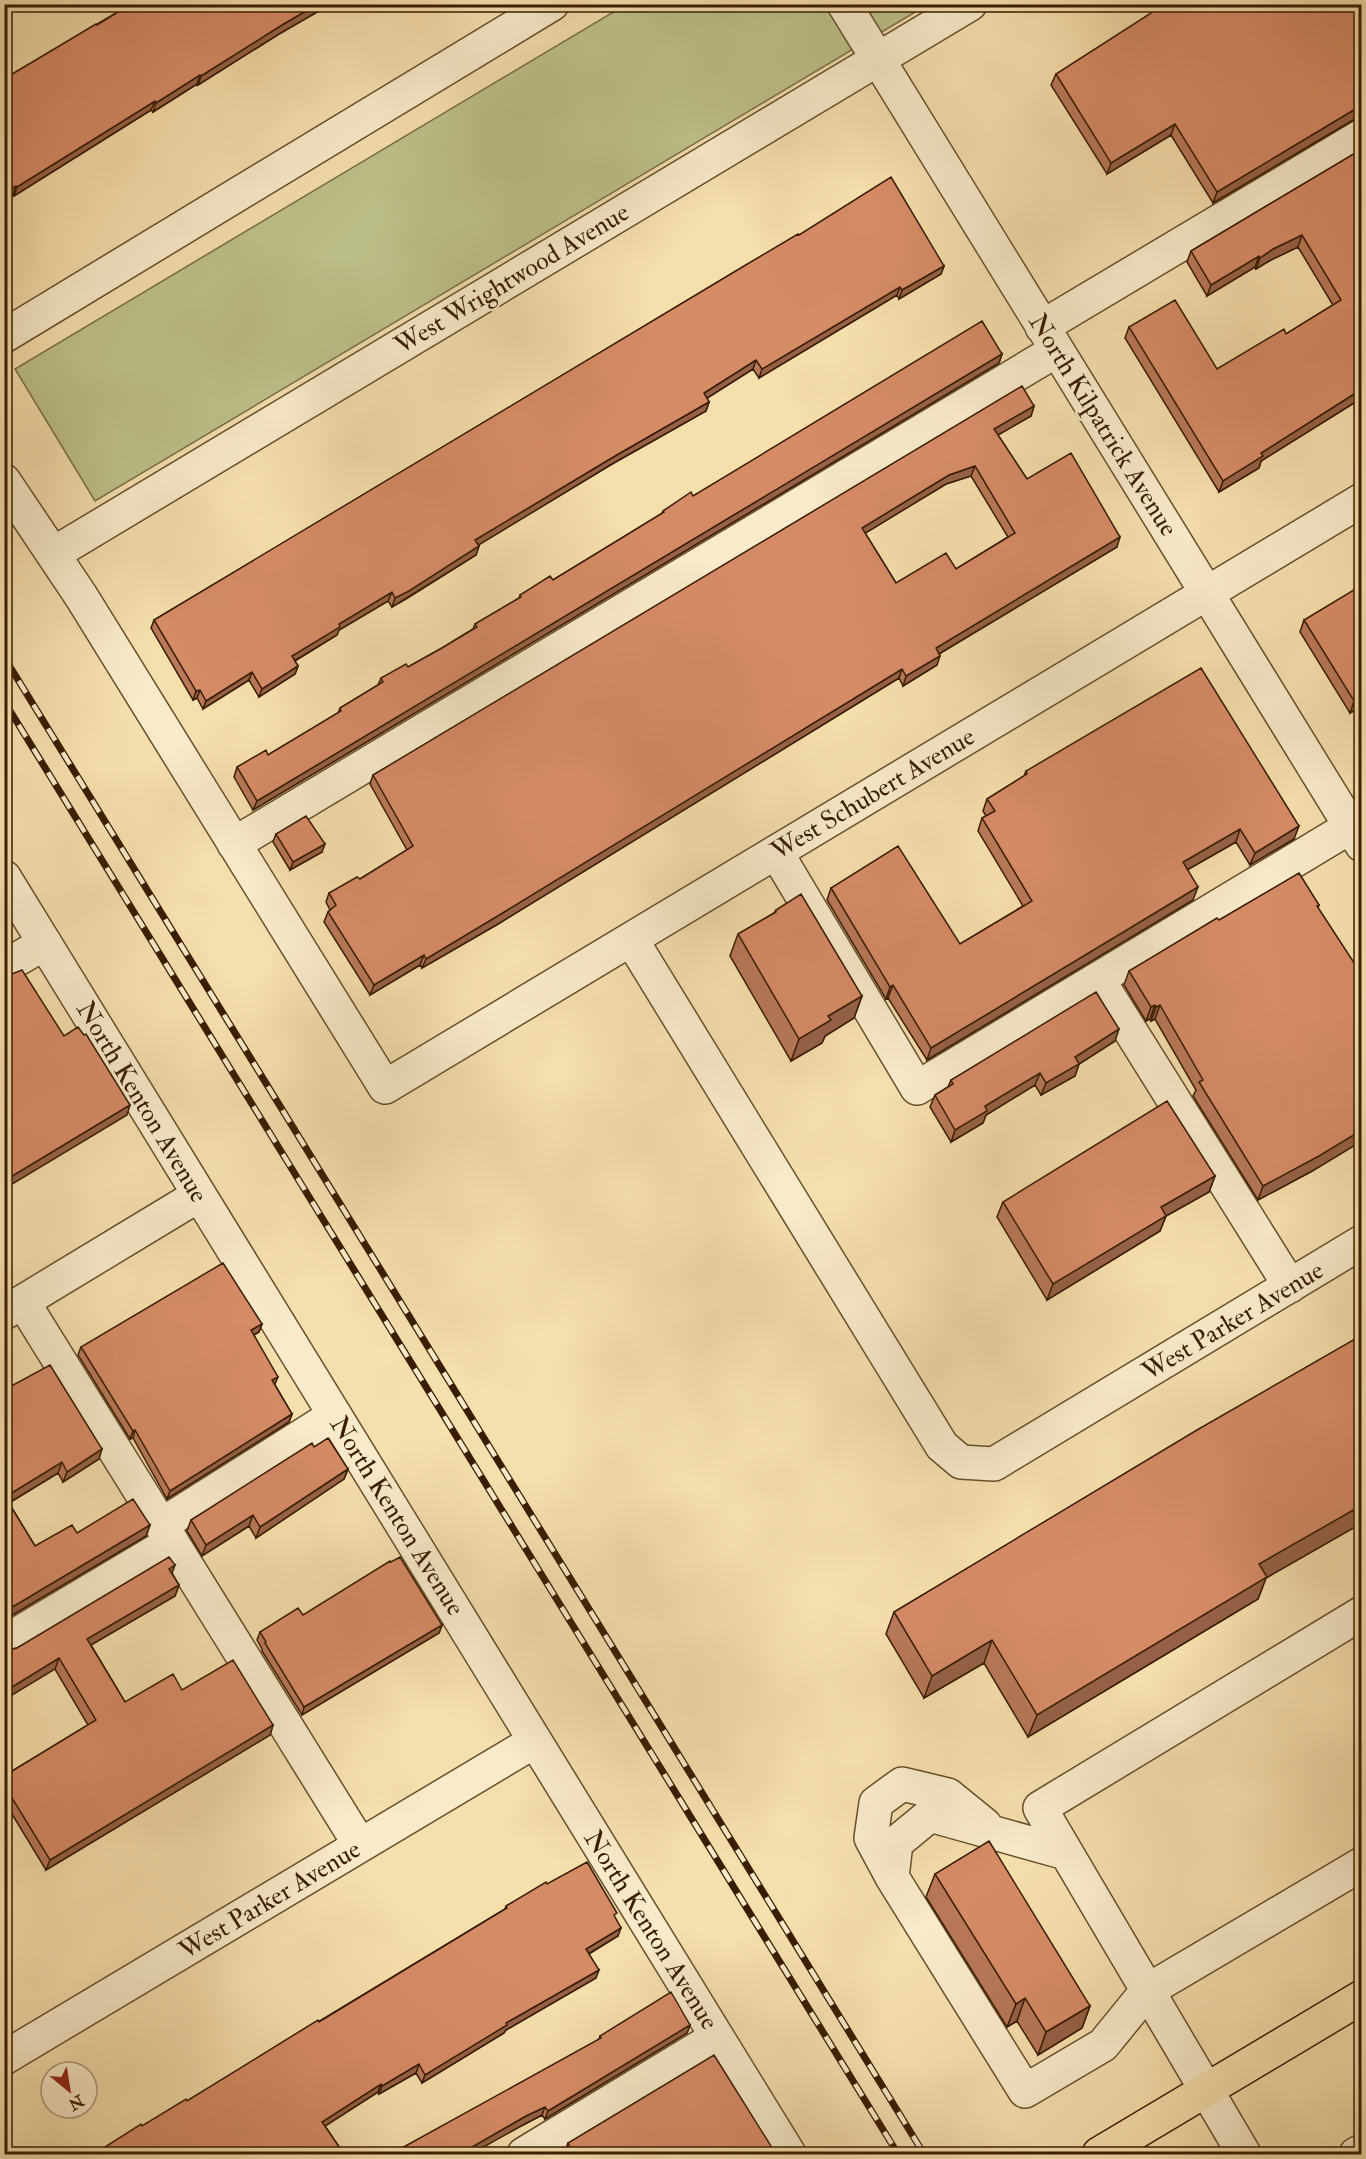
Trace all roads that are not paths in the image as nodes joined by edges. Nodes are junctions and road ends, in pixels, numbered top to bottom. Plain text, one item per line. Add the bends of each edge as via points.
1 (552, 4) edge
2 (844, 4) edge
3 (970, 4) edge
4 (878, 60) junction
5 (1362, 136) edge
6 (4, 336) edge
7 (1050, 338) junction
8 (4, 481) edge
9 (1362, 500) edge
10 (53, 554) junction
11 (1206, 593) junction
12 (1356, 836) edge
13 (234, 844) junction
14 (776, 852) junction
15 (4, 877) edge
16 (631, 939) junction
17 (45, 943) junction
18 (4, 967) edge
19 (1098, 979) junction
20 (199, 1195) junction
21 (1362, 1242) edge
22 (1290, 1286) junction
23 (14, 1307) edge
24 (335, 1415) junction
25 (166, 1533) junction
26 (1362, 1613) edge
27 (4, 1642) edge
28 (535, 1741) junction
29 (996, 1833) junction
30 (360, 1845) junction
31 (1066, 1852) junction
32 (1362, 1863) edge
33 (892, 1877) junction
34 (1147, 1991) junction
35 (1362, 1997) edge
36 (717, 2037) junction
37 (4, 2058) edge
38 (1206, 2091) junction
39 (1362, 2151) edge
40 (524, 2154) edge
41 (789, 2154) edge
42 (1099, 2154) edge
43 (1244, 2154) edge
44 (1356, 2154) edge

1 - 6 street
2 - 4 street, North Kilpatrick Avenue
3 - 4 street, West Wrightwood Avenue
4 - 7 street, North Kilpatrick Avenue
4 - 10 street, West Wrightwood Avenue
5 - 7 street
7 - 11 street, North Kilpatrick Avenue
7 - 13 street
8 - 10 street
9 - 11 street, West Schubert Avenue
10 - 13 street
11 - 12 street, North Kilpatrick Avenue
11 - 14 street, West Schubert Avenue
12 - 19 street
13 - 16 street, West Schubert Avenue via 385,1087
14 - 16 street, West Schubert Avenue
14 - 19 street via 917,1088
15 - 17 street, North Kenton Avenue
16 - 22 street, West Parker Avenue via 942,1446 961,1462 994,1464
17 - 18 street
17 - 20 street, North Kenton Avenue
19 - 22 street
20 - 23 street
20 - 24 street, North Kenton Avenue
21 - 22 street, West Parker Avenue
23 - 25 street
24 - 25 street
24 - 28 street, North Kenton Avenue
25 - 27 street
25 - 30 street
26 - 31 street via 1040,1808
28 - 30 street, West Parker Avenue
28 - 36 street, North Kenton Avenue
29 - 31 street
29 - 33 street via 930,1815 896,1843
29 - 33 street via 948,1796 902,1784 876,1803 871,1838
30 - 37 street, West Parker Avenue
31 - 34 street
32 - 34 street
33 - 34 street via 1025,2091 1103,2045
34 - 38 street
35 - 38 main road
36 - 40 street
36 - 41 street, North Kenton Avenue
38 - 42 main road
38 - 43 street
39 - 44 street

